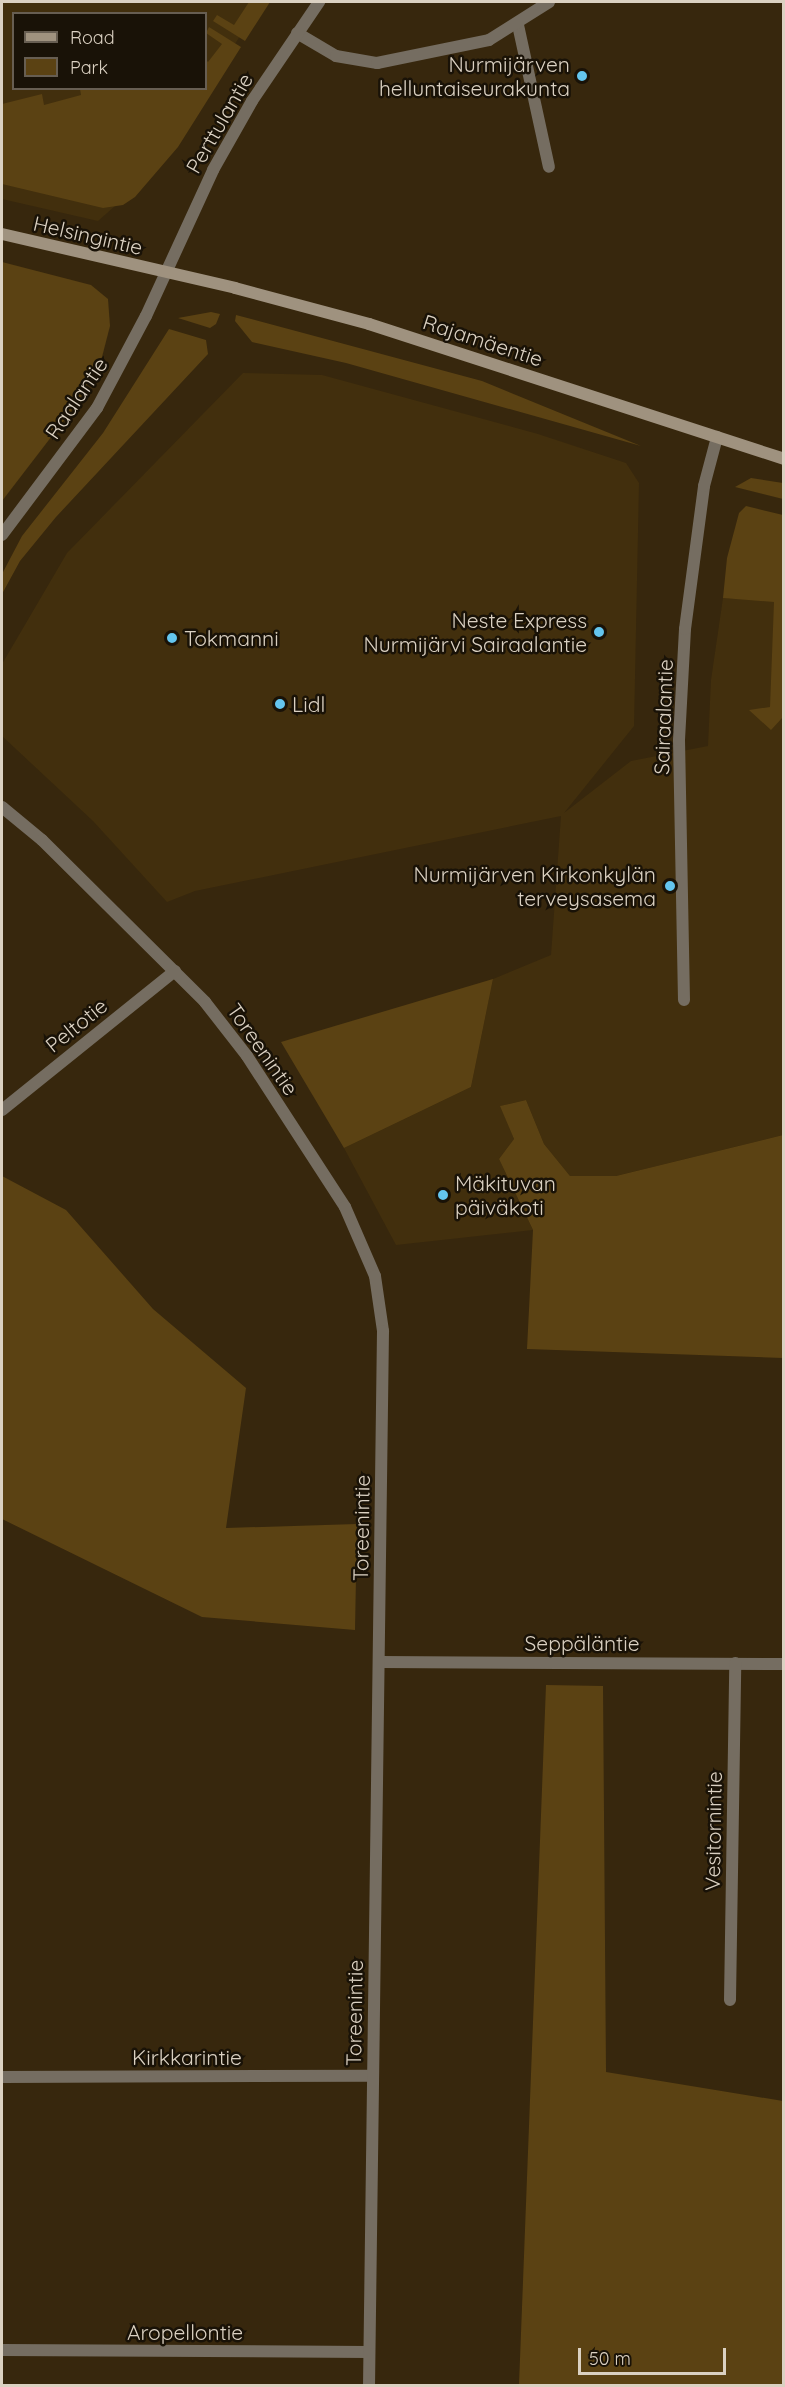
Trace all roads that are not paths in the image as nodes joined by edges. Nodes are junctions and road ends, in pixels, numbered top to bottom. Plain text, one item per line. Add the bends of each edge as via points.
1 (319, 2) edge
2 (549, 2) edge
3 (518, 25) junction
4 (297, 33) junction
5 (549, 167) dead end
6 (2, 234) edge
7 (166, 272) junction
8 (717, 437) junction
9 (783, 459) edge
10 (2, 535) edge
11 (2, 807) edge
12 (175, 971) junction
13 (684, 1000) dead end
14 (2, 1110) edge
15 (380, 1662) junction
16 (735, 1664) junction
17 (783, 1664) edge
18 (730, 2000) dead end
19 (372, 2076) junction
20 (2, 2077) edge
21 (2, 2350) edge
22 (369, 2352) junction
23 (369, 2385) edge

1 - 4 street, Perttulantie
2 - 3 street via 540,4
3 - 4 street via 489,40 377,63 336,56
3 - 5 street
4 - 7 street, Perttulantie via 213,170
6 - 7 main road, Helsingintie
7 - 8 main road, Rajamäentie via 447,347
7 - 10 street, Raalantie via 123,364 97,408
8 - 9 main road, Rajamäentie
8 - 13 street, Sairaalantie via 704,486 686,610 680,740
11 - 12 street, Toreenintie via 42,840
12 - 14 street, Peltotie
12 - 15 street, Toreenintie via 247,1056 320,1166 345,1207 375,1276 383,1331
15 - 16 street, Seppäläntie
15 - 19 street, Toreenintie via 376,1695
16 - 17 street, Seppäläntie
16 - 18 street, Vesitornintie
19 - 20 street, Kirkkarintie
19 - 22 street, Toreenintie
21 - 22 street, Aropellontie
22 - 23 street, Toreenintie

